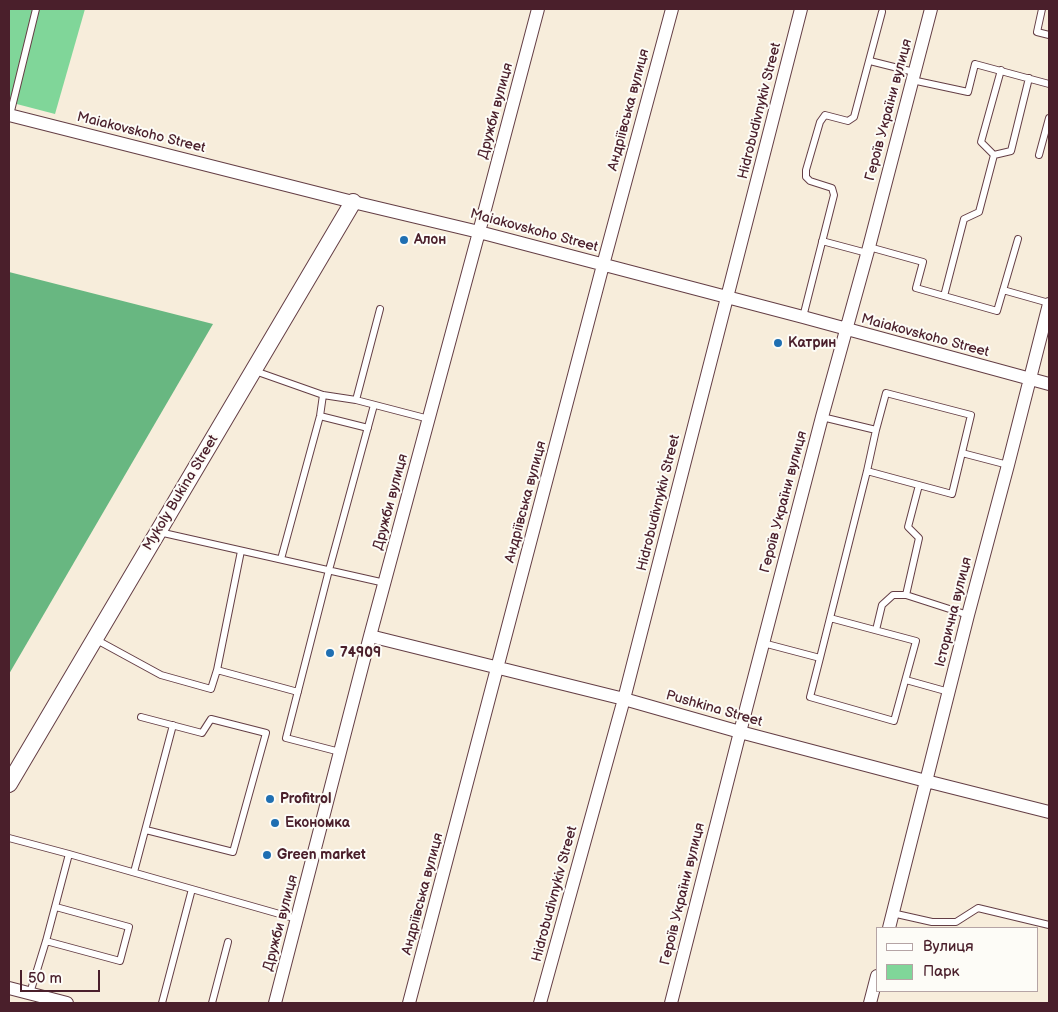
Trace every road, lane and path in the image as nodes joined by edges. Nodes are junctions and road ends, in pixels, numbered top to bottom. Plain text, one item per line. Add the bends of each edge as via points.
1 (36, 9) edge
2 (538, 9) edge
3 (672, 9) edge
4 (802, 9) edge
5 (931, 9) edge
6 (1042, 9) edge
7 (882, 12) dead end
8 (1049, 35) edge
9 (870, 61) junction
10 (1001, 70) junction
11 (913, 76) junction
12 (1029, 78) junction
13 (1049, 84) edge
14 (9, 115) edge
15 (1049, 118) edge
16 (994, 155) junction
17 (1039, 156) dead end
18 (354, 202) junction
19 (480, 232) junction
20 (1018, 239) dead end
21 (822, 241) junction
22 (868, 250) junction
23 (603, 265) junction
24 (1003, 290) junction
25 (944, 296) junction
26 (727, 298) junction
27 (1049, 303) edge
28 (380, 309) dead end
29 (803, 317) junction
30 (846, 330) junction
31 (254, 371) junction
32 (1030, 380) junction
33 (1049, 384) edge
34 (323, 395) junction
35 (356, 400) junction
36 (374, 405) junction
37 (320, 416) junction
38 (822, 417) junction
39 (429, 419) junction
40 (368, 428) junction
41 (876, 430) junction
42 (962, 453) junction
43 (1008, 465) junction
44 (867, 471) junction
45 (919, 485) junction
46 (159, 532) junction
47 (241, 551) junction
48 (281, 558) junction
49 (329, 570) junction
50 (385, 583) junction
51 (906, 595) junction
52 (968, 615) junction
53 (830, 618) junction
54 (876, 630) junction
55 (370, 636) junction
56 (95, 638) junction
57 (763, 643) junction
58 (820, 658) junction
59 (498, 668) junction
60 (217, 670) junction
61 (906, 680) junction
62 (298, 692) junction
63 (949, 692) junction
64 (624, 699) junction
65 (141, 717) dead end
66 (173, 725) junction
67 (740, 732) junction
68 (340, 752) junction
69 (926, 781) junction
70 (9, 784) edge
71 (1049, 812) edge
72 (146, 830) junction
73 (9, 838) edge
74 (69, 854) junction
75 (134, 872) junction
76 (192, 889) junction
77 (56, 907) junction
78 (892, 913) junction
79 (297, 918) junction
80 (1049, 925) edge
81 (889, 927) edge
82 (46, 941) junction
83 (228, 942) dead end
84 (876, 980) edge
85 (9, 988) edge
86 (30, 993) junction
87 (67, 1003) edge
88 (162, 1003) edge
89 (212, 1003) edge
90 (275, 1003) edge
91 (409, 1003) edge
92 (540, 1003) edge
93 (671, 1003) edge
94 (870, 1003) edge

1 - 14 lane
2 - 19 street, Дружби вулиця
3 - 23 street, Андріївська вулиця
4 - 26 street, Hidrobudivnykiv Street
5 - 11 street, Героїв України вулиця
6 - 8 lane via 1037,32
7 - 9 lane
9 - 11 lane
9 - 21 lane via 854,118 848,121 825,115 806,170 806,178 832,188 834,196
10 - 11 lane via 976,64 968,92
10 - 12 lane
10 - 16 lane via 981,142
11 - 22 street, Героїв України вулиця
12 - 13 lane
12 - 16 lane via 1011,151
14 - 18 street, Maiakovskoho Street
15 - 17 lane
16 - 25 lane via 979,212 964,219
18 - 19 street, Maiakovskoho Street
18 - 31 street, Mykoly Bukina Street
19 - 23 street, Maiakovskoho Street
19 - 39 street, Дружби вулиця
20 - 24 lane
21 - 22 lane
21 - 29 lane
22 - 25 lane via 923,262 916,288
22 - 30 street, Героїв України вулиця
23 - 26 street, Maiakovskoho Street
23 - 59 street, Андріївська вулиця
24 - 25 lane via 997,311
24 - 27 lane
26 - 29 street, Maiakovskoho Street
26 - 64 street, Hidrobudivnykiv Street
27 - 32 street, Історична вулиця
28 - 35 lane
29 - 30 street, Maiakovskoho Street
30 - 32 street, Maiakovskoho Street
30 - 38 street, Героїв України вулиця
31 - 34 lane
31 - 46 street, Mykoly Bukina Street
32 - 33 street, Maiakovskoho Street
32 - 43 street, Історична вулиця
34 - 35 lane
34 - 37 lane
35 - 36 lane
36 - 39 lane
36 - 40 lane
37 - 40 lane
37 - 48 lane
38 - 41 lane
38 - 57 street, Героїв України вулиця
39 - 50 street, Дружби вулиця
40 - 49 lane
41 - 42 lane via 886,393 971,415
41 - 44 lane
42 - 43 lane
42 - 45 lane via 952,494
43 - 52 street, Історична вулиця
44 - 45 lane
44 - 53 lane
45 - 51 lane via 908,527 919,538
46 - 47 lane
46 - 56 street, Mykoly Bukina Street
47 - 48 lane
47 - 60 lane
48 - 49 lane
49 - 50 lane
49 - 62 lane
50 - 55 street, Дружби вулиця
51 - 52 lane
51 - 54 lane via 893,595 882,605
52 - 63 street, Історична вулиця
53 - 54 lane
53 - 58 lane
54 - 61 lane via 916,641
55 - 59 street, Pushkina Street
55 - 68 street, Дружби вулиця
56 - 60 lane via 161,675 211,689
56 - 70 street, Mykoly Bukina Street
57 - 58 lane
57 - 67 street, Героїв України вулиця
58 - 61 lane via 810,697 894,721
59 - 64 street, Pushkina Street
59 - 91 street, Андріївська вулиця
60 - 62 lane
61 - 63 lane
62 - 68 lane via 286,738
63 - 69 street, Історична вулиця
64 - 67 street, Pushkina Street
64 - 92 street, Hidrobudivnykiv Street
65 - 66 lane
66 - 72 lane
66 - 72 lane via 202,733 211,719 266,733 233,852
67 - 69 street, Pushkina Street
67 - 93 street, Героїв України вулиця
68 - 79 street, Дружби вулиця
69 - 71 street, Pushkina Street
69 - 78 street, Історична вулиця
72 - 75 lane
73 - 74 lane
74 - 75 lane
74 - 77 lane
75 - 76 lane
76 - 79 lane
76 - 88 lane
77 - 82 lane
77 - 82 lane via 129,927 120,961
78 - 80 lane via 932,922 956,922 978,908
78 - 81 street, Історична вулиця
79 - 90 street, Дружби вулиця
82 - 86 lane
83 - 89 lane
84 - 94 street
85 - 86 street
86 - 87 street

